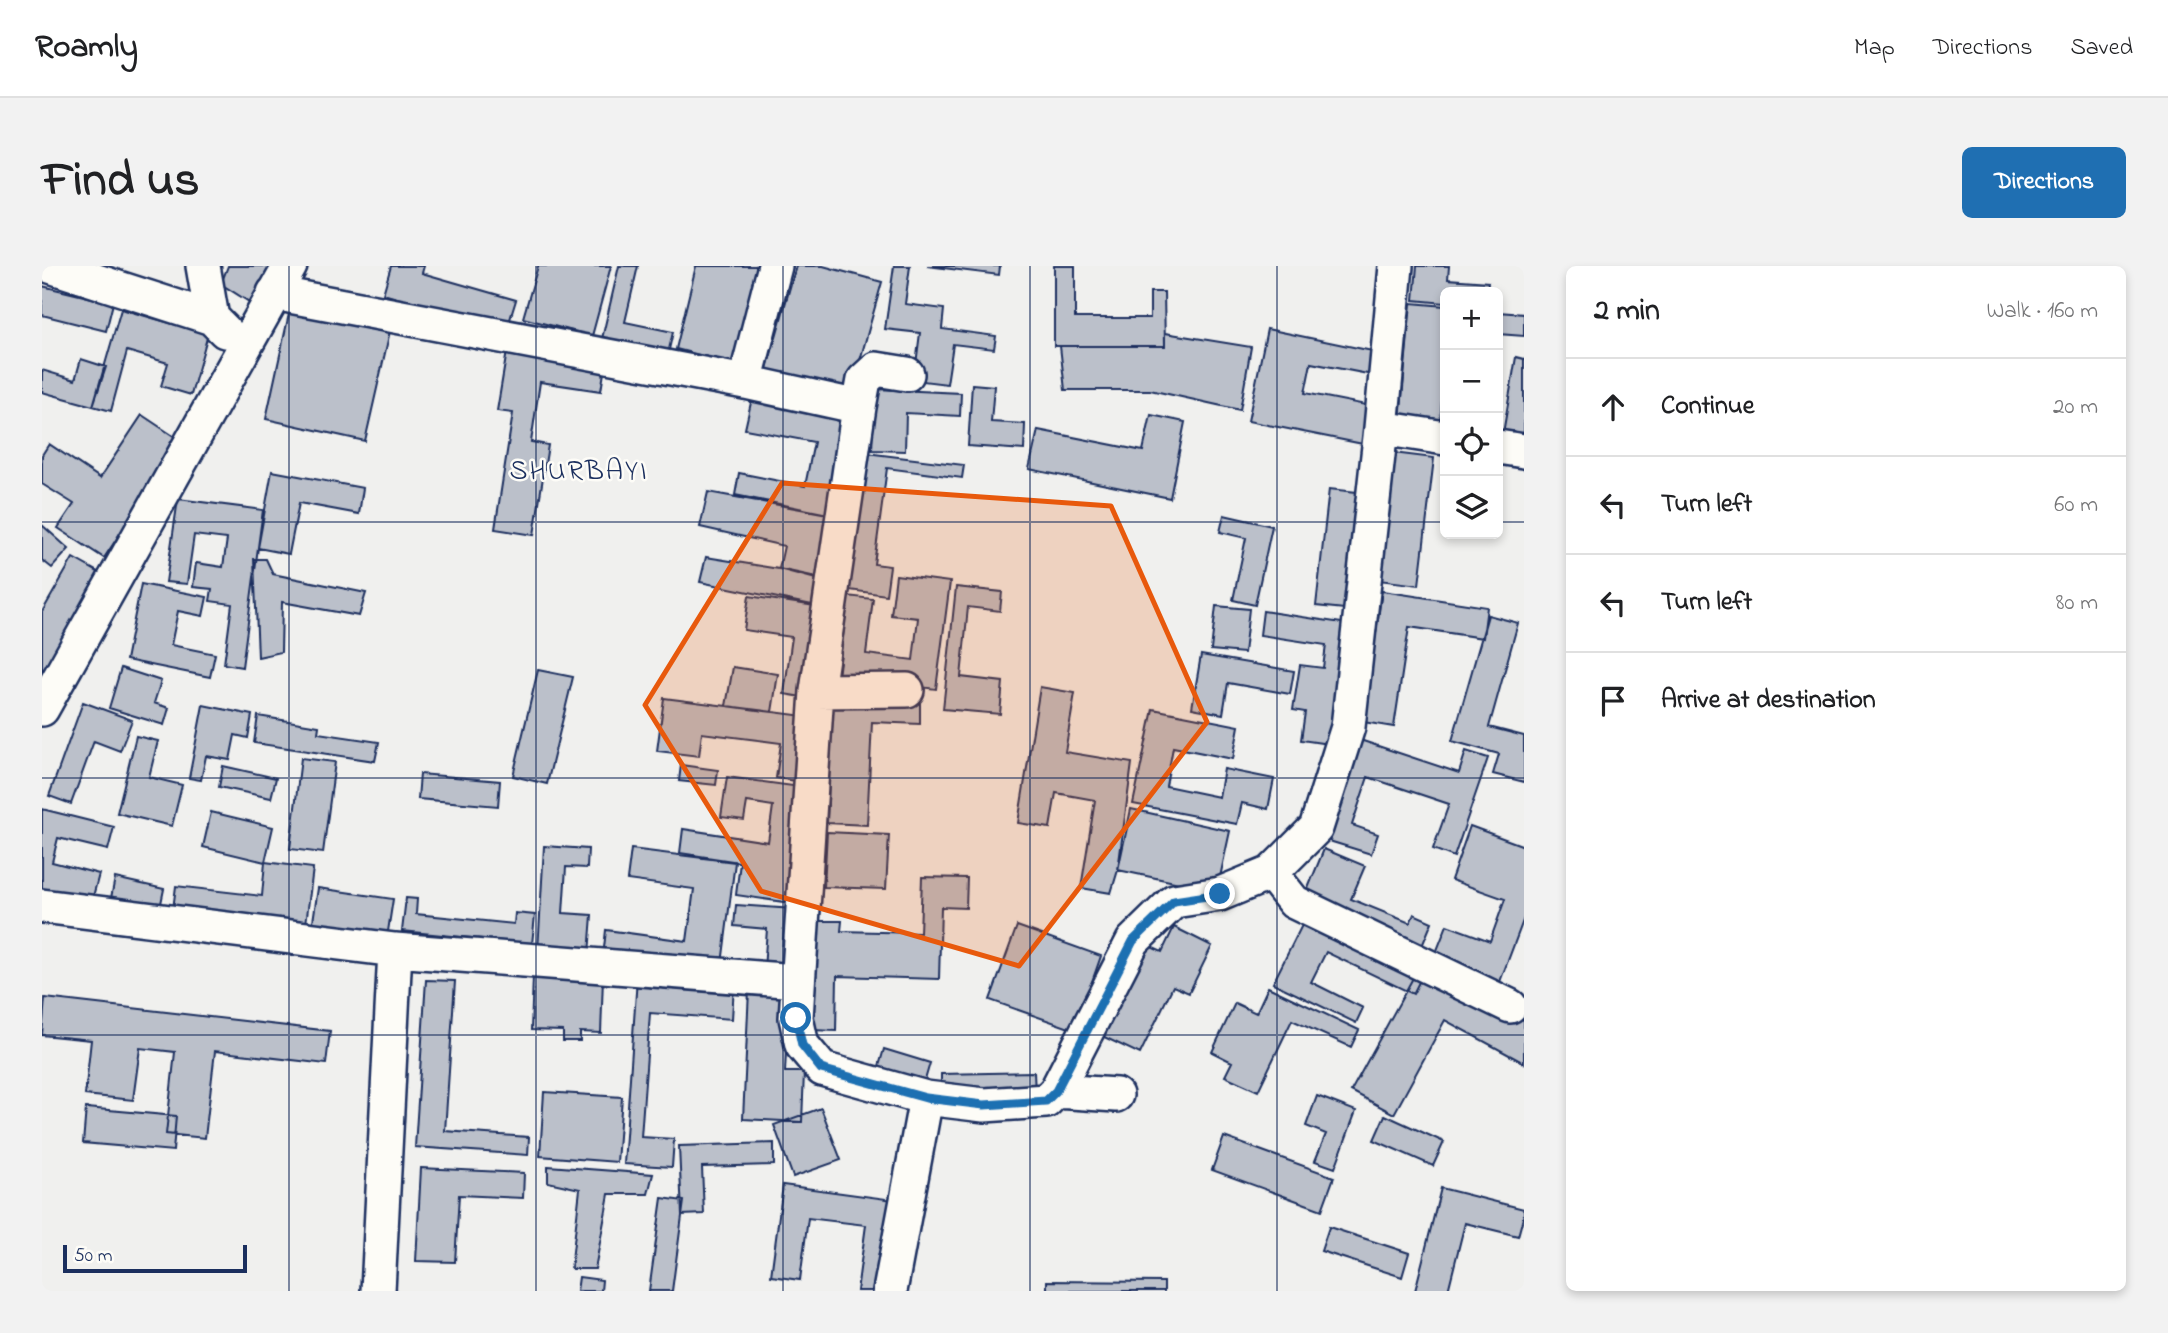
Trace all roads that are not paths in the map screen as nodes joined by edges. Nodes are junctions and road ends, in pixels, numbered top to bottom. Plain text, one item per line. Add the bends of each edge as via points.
1 (50, 266) edge
2 (203, 266) edge
3 (775, 266) edge
4 (1396, 266) edge
5 (282, 280) edge
6 (212, 318) junction
7 (241, 349) junction
8 (907, 374) dead end
9 (745, 382) junction
10 (859, 407) junction
11 (1381, 428) junction
12 (1440, 437) edge
13 (1503, 448) edge
14 (1524, 451) edge
15 (907, 690) dead end
16 (817, 691) junction
17 (42, 709) edge
18 (1270, 873) junction
19 (42, 906) edge
20 (395, 950) junction
21 (797, 981) junction
22 (1510, 1006) dead end
23 (1056, 1091) junction
24 (1116, 1096) dead end
25 (926, 1098) junction
26 (377, 1291) edge
27 (890, 1291) edge

1 - 6 street
2 - 6 street
3 - 9 street
4 - 11 street
5 - 7 street
5 - 9 street
6 - 7 street
7 - 17 street
8 - 10 street via 876,369 864,380
9 - 10 street
10 - 16 street
11 - 12 street
11 - 18 street via 1348,727 1315,828
13 - 14 street
15 - 16 street
16 - 21 street
18 - 22 street via 1294,902
18 - 23 street via 1220,894 1174,901 1133,941
19 - 20 street
20 - 21 street
20 - 26 street
21 - 25 street via 796,1018 802,1045 821,1069
23 - 24 street
23 - 25 street via 1046,1101 984,1105
25 - 27 street

